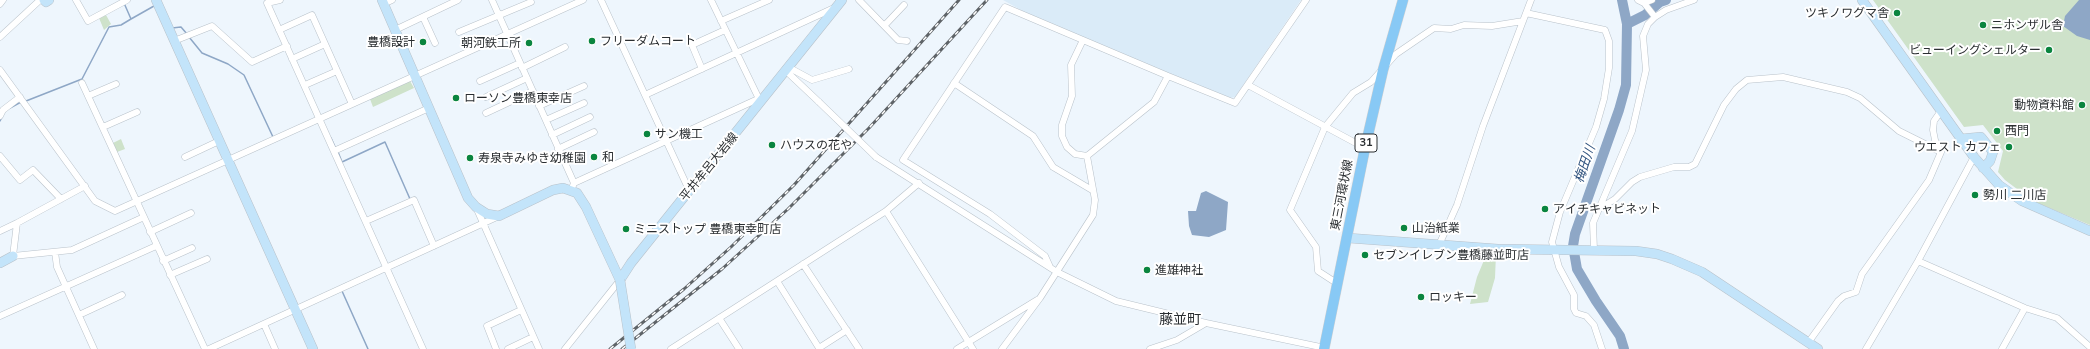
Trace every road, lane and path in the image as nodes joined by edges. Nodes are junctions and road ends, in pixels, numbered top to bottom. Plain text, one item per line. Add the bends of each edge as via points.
1 (3, 0) edge
2 (40, 0) edge
3 (44, 0) edge
4 (49, 0) edge
5 (76, 0) edge
6 (127, 0) edge
7 (156, 0) edge
8 (280, 0) edge
9 (458, 0) edge
10 (492, 0) edge
11 (582, 0) edge
12 (601, 0) edge
13 (710, 0) edge
14 (769, 0) edge
15 (859, 0) edge
16 (1306, 0) edge
17 (1403, 0) edge
18 (1531, 0) edge
19 (1652, 0) edge
20 (1694, 0) edge
21 (1862, 0) edge
22 (386, 1) edge
23 (531, 2) dead end
24 (1643, 3) edge
25 (0, 4) edge
26 (839, 4) edge
27 (904, 5) dead end
28 (1526, 13) junction
29 (499, 16) junction
30 (1654, 16) junction
31 (423, 17) junction
32 (721, 21) junction
33 (1523, 21) junction
34 (885, 25) junction
35 (279, 30) junction
36 (395, 30) junction
37 (725, 30) junction
38 (459, 32) dead end
39 (507, 34) junction
40 (0, 37) edge
41 (1083, 40) junction
42 (174, 41) junction
43 (907, 41) dead end
44 (435, 43) dead end
45 (325, 44) junction
46 (287, 46) junction
47 (565, 47) dead end
48 (736, 54) junction
49 (292, 59) junction
50 (521, 65) junction
51 (702, 69) junction
52 (786, 69) junction
53 (849, 69) dead end
54 (0, 70) edge
55 (1383, 70) junction
56 (337, 71) junction
57 (416, 76) junction
58 (1168, 76) junction
59 (527, 78) junction
60 (480, 81) dead end
61 (82, 83) dead end
62 (954, 83) junction
63 (116, 84) dead end
64 (1248, 85) junction
65 (305, 86) junction
66 (584, 86) dead end
67 (533, 91) junction
68 (645, 95) junction
69 (88, 96) junction
70 (486, 97) dead end
71 (20, 98) junction
72 (759, 101) junction
73 (584, 103) dead end
74 (352, 104) junction
75 (540, 106) junction
76 (430, 108) junction
77 (1941, 111) junction
78 (137, 112) dead end
79 (486, 113) dead end
80 (0, 116) edge
81 (590, 117) dead end
82 (320, 118) junction
83 (546, 120) junction
84 (1325, 127) junction
85 (103, 128) junction
86 (594, 132) dead end
87 (552, 135) junction
88 (1960, 139) junction
89 (666, 140) junction
90 (219, 141) junction
91 (1365, 148) junction
92 (558, 149) junction
93 (334, 151) junction
94 (1941, 152) junction
95 (0, 156) edge
96 (1087, 156) junction
97 (185, 157) dead end
98 (1974, 157) junction
99 (228, 160) junction
100 (1983, 168) junction
101 (920, 184) junction
102 (86, 186) junction
103 (572, 187) junction
104 (689, 190) junction
105 (1092, 190) junction
106 (62, 199) junction
107 (137, 201) junction
108 (476, 208) junction
109 (1599, 209) junction
110 (886, 211) junction
111 (191, 213) dead end
112 (498, 216) junction
113 (144, 217) junction
114 (366, 220) junction
115 (17, 223) junction
116 (482, 224) junction
117 (0, 231) edge
118 (2090, 231) edge
119 (150, 232) junction
120 (1348, 238) junction
121 (1439, 245) junction
122 (156, 246) junction
123 (434, 246) junction
124 (192, 248) dead end
125 (1554, 250) junction
126 (1593, 250) junction
127 (55, 252) junction
128 (13, 256) junction
129 (207, 259) dead end
130 (163, 261) junction
131 (1918, 261) junction
132 (0, 263) edge
133 (803, 264) junction
134 (1050, 267) junction
135 (387, 268) junction
136 (1057, 272) junction
137 (170, 275) junction
138 (620, 280) junction
139 (777, 281) junction
140 (66, 285) junction
141 (1337, 289) junction
142 (122, 295) dead end
143 (1040, 298) junction
144 (2025, 308) junction
145 (296, 310) junction
146 (521, 310) junction
147 (79, 315) junction
148 (0, 316) edge
149 (719, 318) junction
150 (1206, 323) junction
151 (264, 324) junction
152 (847, 330) junction
153 (533, 337) junction
154 (1808, 342) junction
155 (969, 343) junction
156 (2090, 347) edge
157 (1325, 348) edge
158 (94, 349) edge
159 (205, 349) edge
160 (209, 349) edge
161 (275, 349) edge
162 (313, 349) edge
163 (424, 349) edge
164 (496, 349) edge
165 (508, 349) edge
166 (539, 349) edge
167 (565, 349) edge
168 (631, 349) edge
169 (671, 349) edge
170 (739, 349) edge
171 (859, 349) edge
172 (957, 349) edge
173 (973, 349) edge
174 (1002, 349) edge
175 (1150, 349) edge
176 (1602, 349) edge
177 (1818, 349) edge
178 (1866, 349) edge
179 (2002, 349) edge

1 - 25 street
2 - 40 street
3 - 4 street
5 - 6 street via 88,21
7 - 42 street
8 - 35 street via 267,3
9 - 31 street
10 - 29 street
11 - 39 street
12 - 68 street
13 - 32 street
14 - 32 street
15 - 34 street
16 - 64 street
17 - 55 main road, 東三河環状線 / 31
18 - 28 street
19 - 24 street
20 - 30 street
21 - 77 street
22 - 36 street
23 - 29 street
24 - 30 street
26 - 48 street
26 - 52 street, 平井牟呂大岩線
27 - 34 street
28 - 33 street
28 - 125 street via 1605,30 1609,41 1609,68 1604,99 1596,127 1560,212 1552,242
29 - 38 street
29 - 39 street
30 - 109 street via 1643,36 1646,70 1638,110 1632,131
31 - 36 street
31 - 44 street
32 - 37 street
33 - 55 street via 1492,26 1434,28 1396,54
33 - 121 street via 1457,205
34 - 43 street via 898,40
35 - 45 street via 312,14
35 - 46 street
36 - 57 street
37 - 48 street
37 - 51 street via 692,45
39 - 50 street
39 - 57 street
41 - 58 street
41 - 62 street via 1005,7
41 - 96 street via 1071,65 1072,96 1062,125 1062,136 1075,154
42 - 46 street via 212,26 252,62
42 - 90 street
45 - 49 street
45 - 56 street
46 - 49 street
47 - 50 street
48 - 51 street
48 - 72 street
49 - 65 street
50 - 59 street
50 - 60 street
51 - 68 street
52 - 53 street via 812,80
52 - 72 street, 平井牟呂大岩線
52 - 101 street, bridge via 876,157
54 - 71 street
55 - 84 street via 1371,82 1353,93
55 - 91 main road, 東三河環状線 / 31
56 - 65 street
56 - 74 street
57 - 74 street
57 - 76 street
58 - 64 street via 1234,103
58 - 96 street via 1154,102
59 - 67 street
59 - 70 street
61 - 69 street
62 - 105 street via 1033,136 1053,166
62 - 134 street via 903,160 990,214 1045,256
63 - 69 street
64 - 84 street
65 - 82 street
66 - 75 street
67 - 75 street
67 - 79 street
68 - 89 street
69 - 85 street
71 - 80 street via 3,110
71 - 102 street
72 - 89 street
72 - 104 street, 平井牟呂大岩線
73 - 83 street
74 - 82 street
75 - 83 street
76 - 93 street
76 - 108 street via 468,198
77 - 88 street
77 - 94 street via 1934,121 1933,130
78 - 85 street
81 - 87 street
82 - 93 street
82 - 99 street
83 - 87 street
84 - 91 street
84 - 141 street via 1290,210 1316,247 1318,271
85 - 107 street
86 - 92 street
87 - 92 street
88 - 98 street
88 - 100 street via 1981,137 1993,152 1990,161
89 - 103 street
89 - 104 street
90 - 97 street
90 - 99 street
91 - 120 main road, 東三河環状線 / 31
92 - 103 street
93 - 114 street
94 - 109 street via 1898,131 1860,98 1847,92 1783,77 1747,80 1736,89 1724,105 1695,164 1640,177
94 - 154 street via 1929,180 1861,275 1856,292 1838,301
95 - 106 street via 20,180 34,170
96 - 105 street
98 - 100 street
98 - 131 street
99 - 107 street
99 - 145 street
100 - 118 street via 1999,185 2022,201
101 - 110 street
101 - 134 street
102 - 106 street
102 - 107 street via 95,201 115,211
103 - 112 street via 553,190
103 - 138 street via 586,208
104 - 138 street, 平井牟呂大岩線
105 - 136 street via 1095,200 1093,215
106 - 115 street
107 - 113 street
108 - 112 street
108 - 116 street
109 - 126 street via 1593,223
110 - 133 street
110 - 155 street
111 - 119 street
112 - 116 street
113 - 119 street
113 - 127 street via 72,250
114 - 123 street via 414,200
114 - 135 street
115 - 117 street
115 - 128 street
116 - 123 street
116 - 146 street
119 - 122 street
120 - 121 street
120 - 141 main road, 東三河環状線 / 31
121 - 125 street
122 - 130 street
122 - 140 street
123 - 135 street
124 - 130 street
125 - 126 street
125 - 176 street via 1559,267 1574,295 1574,309 1576,313 1586,316 1594,325
126 - 154 street via 1657,254 1690,266 1724,285
127 - 128 street
127 - 140 street via 57,266
128 - 132 street
129 - 137 street
130 - 137 street
131 - 144 street
131 - 178 street
133 - 139 street
133 - 152 street
134 - 136 street
135 - 145 street
135 - 163 street
136 - 143 street
136 - 150 street via 1116,301
137 - 159 street
138 - 167 street
138 - 168 street, bridge
139 - 149 street
139 - 152 street via 819,348
140 - 147 street
140 - 148 street
141 - 157 main road, 東三河環状線 / 31
142 - 147 street
143 - 155 street
143 - 174 street
144 - 156 street via 2057,318
144 - 179 street
145 - 151 street
145 - 162 street
146 - 153 street
146 - 164 street via 487,326
147 - 158 street
149 - 169 street
149 - 170 street
150 - 157 street
150 - 175 street via 1177,340
151 - 160 street
151 - 161 street
152 - 171 street
153 - 165 street
153 - 166 street
154 - 177 street
155 - 172 street
155 - 173 street

